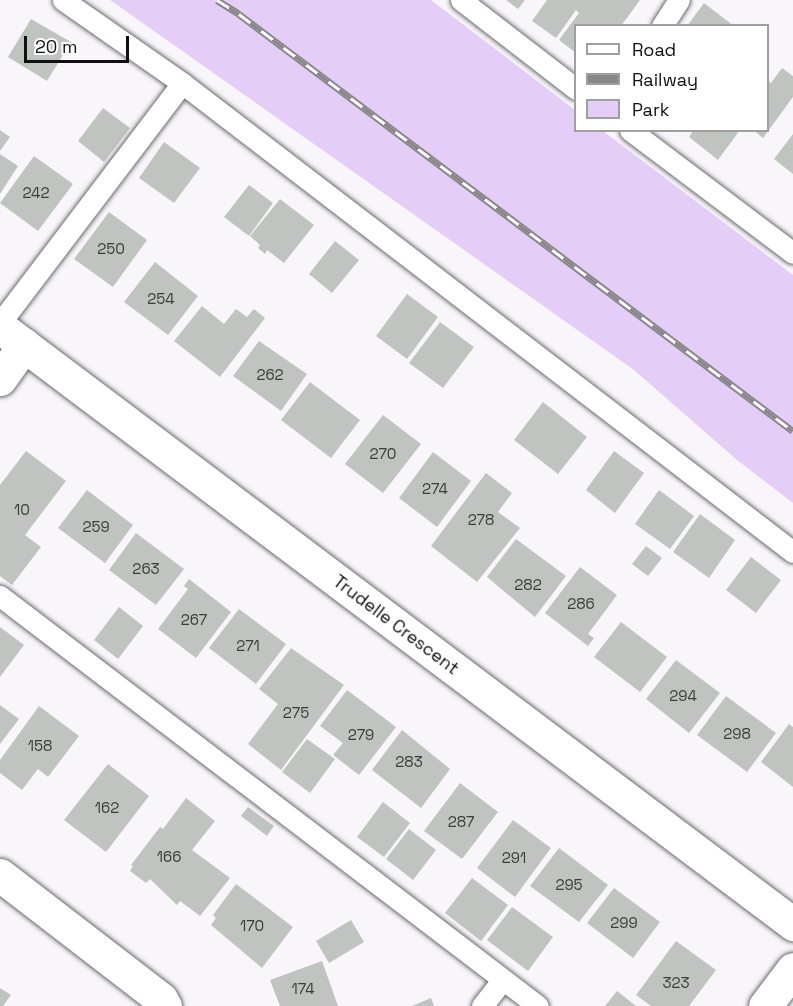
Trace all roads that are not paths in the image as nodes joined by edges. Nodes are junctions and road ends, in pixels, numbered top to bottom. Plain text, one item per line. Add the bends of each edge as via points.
1 (63, 0) edge
2 (461, 0) edge
3 (679, 0) edge
4 (663, 24) edge
5 (182, 83) junction
6 (574, 87) edge
7 (633, 132) edge
8 (793, 253) edge
9 (8, 332) edge
10 (0, 379) edge
11 (793, 552) edge
12 (0, 596) edge
13 (0, 875) edge
14 (793, 924) edge
15 (793, 969) edge
16 (502, 980) junction
17 (165, 1006) edge
18 (482, 1006) edge
19 (538, 1006) edge
20 (765, 1006) edge

1 - 5 lane
2 - 6 lane
3 - 4 lane
5 - 9 lane
5 - 11 lane
7 - 8 lane
9 - 10 street
9 - 14 street, Trudelle Crescent
12 - 16 lane
13 - 17 street
15 - 20 street
16 - 18 lane
16 - 19 lane

